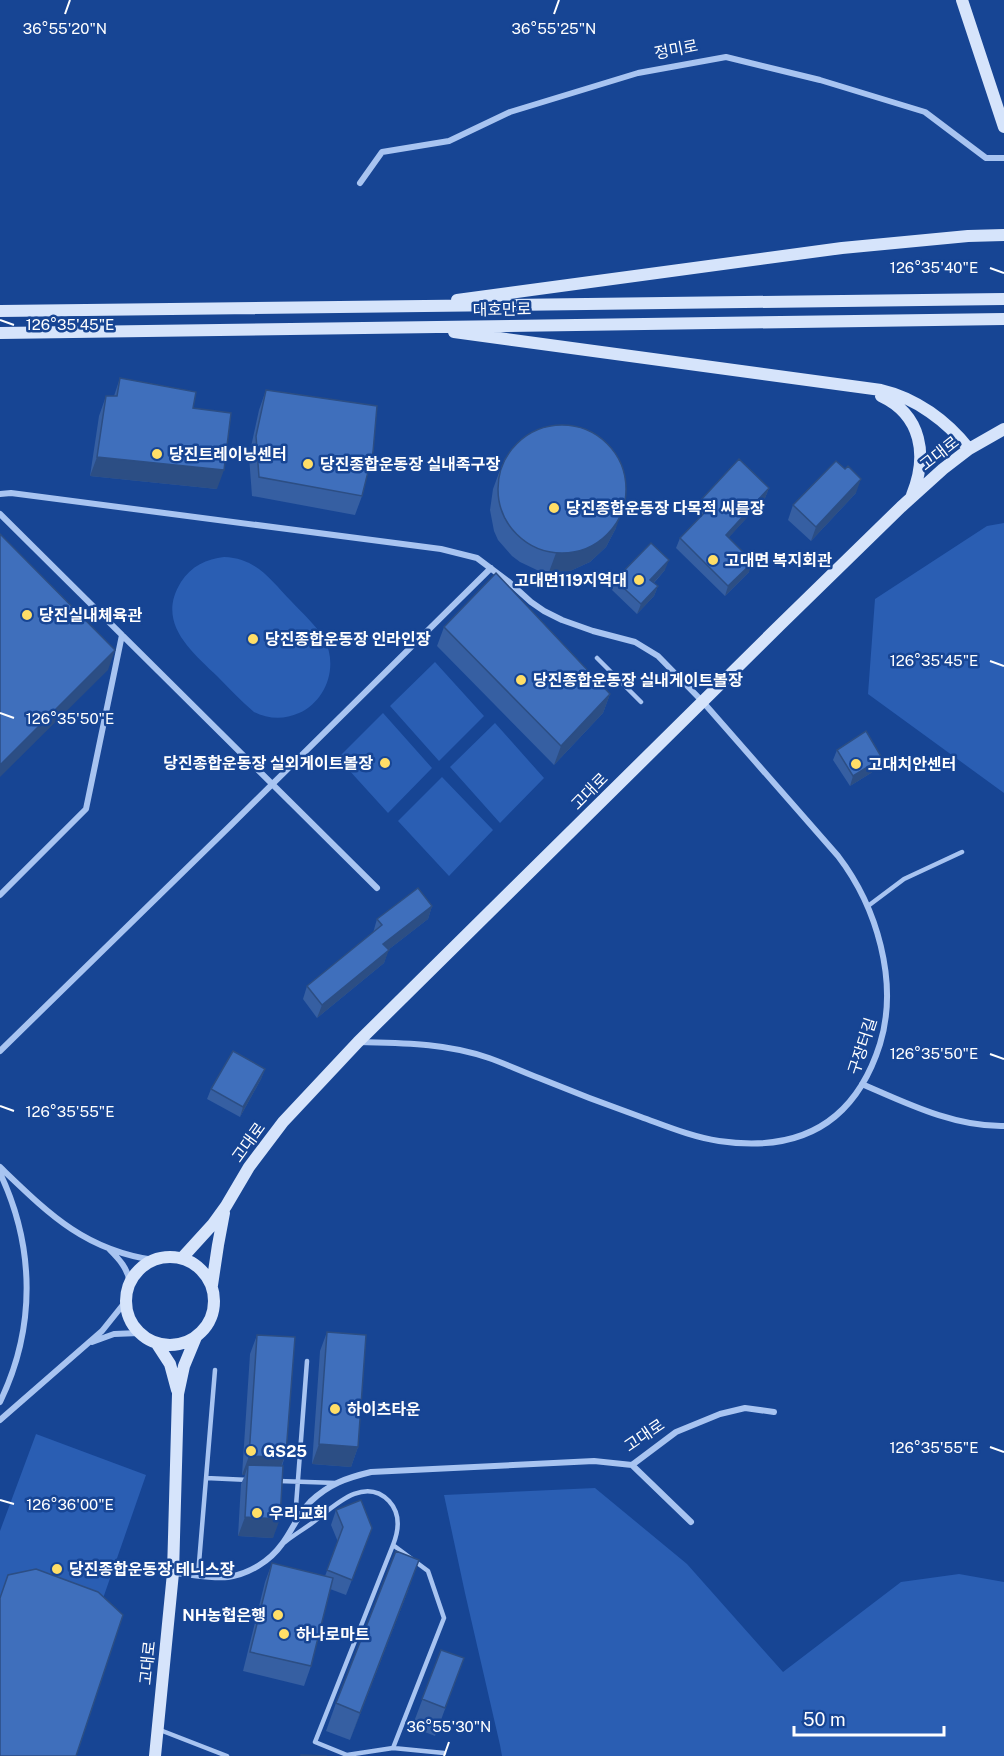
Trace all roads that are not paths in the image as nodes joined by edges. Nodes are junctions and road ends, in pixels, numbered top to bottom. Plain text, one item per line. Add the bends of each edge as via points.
1 (962, 0) edge
2 (1004, 127) edge
3 (1004, 158) edge
4 (360, 183) dead end
5 (1004, 235) edge
6 (1004, 300) edge
7 (404, 308) junction
8 (0, 311) edge
9 (1004, 319) edge
10 (414, 327) junction
11 (0, 333) edge
12 (863, 388) junction
13 (1004, 421) edge
14 (1004, 429) edge
15 (988, 438) junction
16 (969, 449) junction
17 (0, 494) edge
18 (911, 498) junction
19 (0, 514) edge
20 (491, 568) junction
21 (122, 635) junction
22 (597, 658) dead end
23 (641, 702) dead end
24 (702, 702) junction
25 (272, 785) junction
26 (962, 852) dead end
27 (376, 888) dead end
28 (0, 895) edge
29 (868, 906) junction
30 (358, 1042) junction
31 (0, 1051) edge
32 (862, 1084) junction
33 (1004, 1126) edge
34 (0, 1167) edge
35 (0, 1173) edge
36 (226, 1206) junction
37 (110, 1250) junction
38 (182, 1258) junction
39 (154, 1260) junction
40 (130, 1282) junction
41 (212, 1286) junction
42 (126, 1301) junction
43 (139, 1333) junction
44 (196, 1337) junction
45 (157, 1344) junction
46 (86, 1345) junction
47 (307, 1360) dead end
48 (214, 1370) dead end
49 (178, 1394) junction
50 (0, 1402) edge
51 (774, 1412) dead end
52 (0, 1420) edge
53 (632, 1465) junction
54 (206, 1478) junction
55 (252, 1480) edge
56 (275, 1481) edge
57 (298, 1482) junction
58 (336, 1483) junction
59 (295, 1521) junction
60 (691, 1522) dead end
61 (283, 1543) junction
62 (393, 1545) junction
63 (174, 1573) junction
64 (198, 1575) junction
65 (157, 1729) junction
66 (393, 1748) junction
67 (444, 1753) dead end
68 (155, 1756) edge
69 (227, 1756) edge

1 - 2 main road
3 - 4 street, 정미로 via 986,158 926,112 726,57 638,73 510,112 449,141 382,152
5 - 7 main road via 842,248
6 - 7 main road, 대호만로
7 - 8 main road, 대호만로
9 - 10 main road, 대호만로
10 - 11 main road, 대호만로
10 - 12 main road
12 - 16 main road via 914,402 941,421
12 - 18 main road via 897,405 915,429 921,460
13 - 15 main road
14 - 15 main road, 고대로
15 - 16 main road, 고대로
16 - 18 main road, 고대로
17 - 20 street, 구장터길 via 441,549 477,558
18 - 24 main road, 고대로
19 - 21 street
20 - 24 street, 구장터길 via 544,611 646,648 667,664
20 - 25 street
21 - 25 street
21 - 28 street via 86,809
22 - 23 lane
24 - 29 street, 구장터길 via 838,856
24 - 30 main road, 고대로
25 - 27 street
25 - 31 street
26 - 29 lane via 904,879
29 - 32 street, 구장터길 via 888,992 884,1027
30 - 32 street via 457,1049 677,1130 738,1143 772,1143 818,1129 846,1106
30 - 36 main road, 고대로 via 283,1122
32 - 33 street, 구장터길 via 938,1115
34 - 37 street via 56,1219
35 - 50 street via 23,1246 27,1303 14,1371
36 - 38 main road
36 - 41 main road
37 - 39 street
37 - 40 street via 128,1272
38 - 39 main road
38 - 41 main road via 201,1268
39 - 40 main road
40 - 42 main road
41 - 44 main road via 212,1318
42 - 43 main road via 129,1318
42 - 46 street
43 - 45 main road
43 - 46 street via 114,1334
44 - 45 main road via 177,1345
44 - 49 main road
45 - 49 main road via 170,1364
46 - 52 street
47 - 57 lane
48 - 54 lane
49 - 63 main road, 고대로
51 - 53 street, 고대로 via 745,1408 720,1414 676,1432
53 - 58 street, 고대로 via 594,1461 371,1472
53 - 60 street
54 - 55 lane
54 - 64 lane
56 - 57 lane
57 - 58 lane
57 - 59 lane
58 - 59 street, 고대로 via 308,1504
59 - 61 street, 고대로
61 - 62 lane via 343,1498 365,1491 384,1497 393,1506 398,1527
61 - 64 street, 고대로 via 260,1565 238,1575
62 - 66 lane via 428,1571 444,1618
62 - 66 lane via 315,1742 347,1755
63 - 64 street, 고대로
63 - 65 main road, 고대로
65 - 68 main road, 고대로
65 - 69 lane
66 - 67 lane

